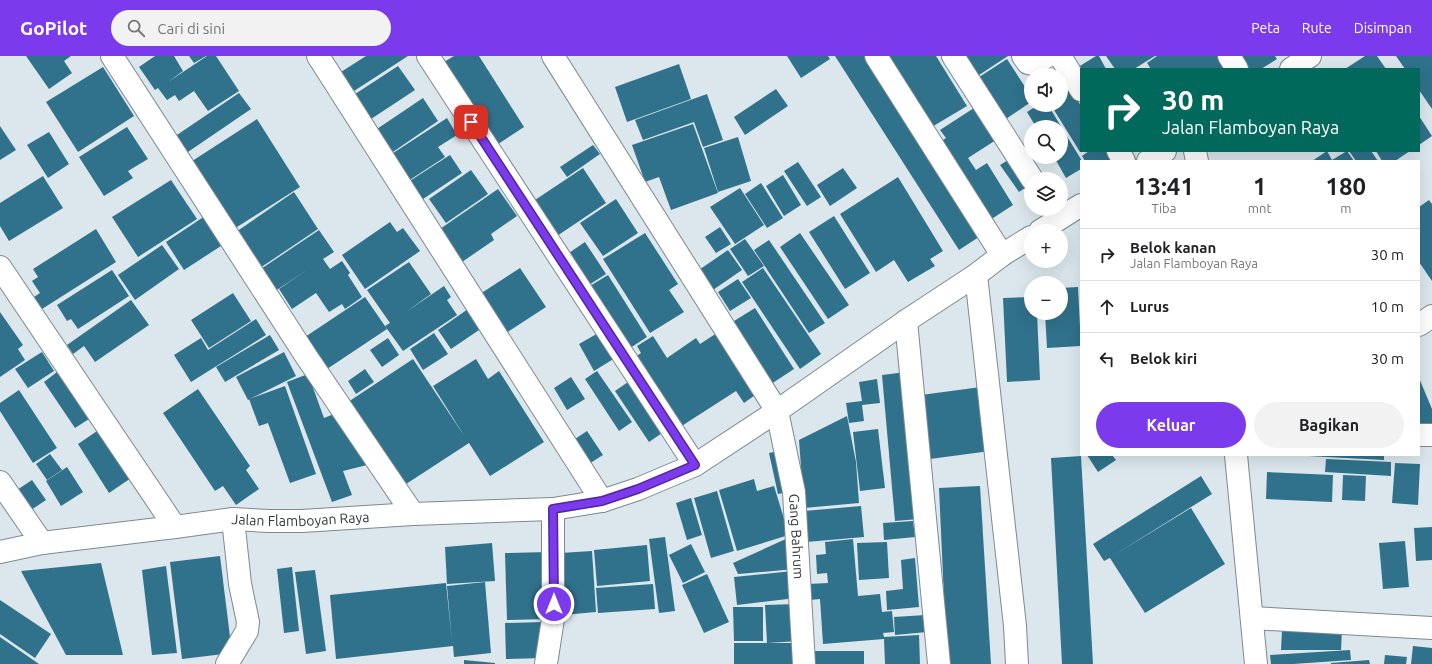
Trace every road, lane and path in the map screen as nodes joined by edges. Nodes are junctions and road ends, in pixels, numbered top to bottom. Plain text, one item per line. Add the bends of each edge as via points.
1 (112, 56) edge
2 (318, 56) edge
3 (428, 56) edge
4 (553, 56) edge
5 (876, 56) edge
6 (953, 56) edge
7 (1023, 56) edge
8 (1048, 56) edge
9 (1060, 56) edge
10 (1229, 56) edge
11 (1310, 56) edge
12 (1236, 68) edge
13 (1292, 68) edge
14 (1080, 88) edge
15 (1163, 152) edge
16 (1150, 160) edge
17 (1028, 172) edge
18 (1080, 205) edge
19 (1068, 210) edge
20 (1053, 216) edge
21 (1046, 224) edge
22 (1024, 241) edge
23 (1002, 255) junction
24 (0, 267) edge
25 (976, 275) junction
26 (1432, 316) edge
27 (906, 320) junction
28 (1420, 324) edge
29 (777, 411) junction
30 (1420, 435) edge
31 (1432, 435) edge
32 (1236, 456) edge
33 (695, 465) junction
34 (0, 482) edge
35 (602, 501) junction
36 (553, 509) junction
37 (413, 514) junction
38 (233, 519) junction
39 (175, 527) junction
40 (42, 543) junction
41 (0, 552) edge
42 (1252, 618) junction
43 (1432, 628) edge
44 (227, 664) edge
45 (546, 664) edge
46 (804, 664) edge
47 (939, 664) edge
48 (1017, 664) edge
49 (1256, 664) edge

1 - 37 street via 306,356
2 - 35 street
3 - 33 street
4 - 29 street
5 - 23 street
6 - 17 street
7 - 8 street via 1028,63 1033,64
9 - 14 street
10 - 12 street
11 - 13 street
15 - 16 street
18 - 19 street
20 - 21 street
22 - 23 street, Jalan Flamboyan Raya
23 - 25 street, Jalan Flamboyan Raya
24 - 39 street
25 - 27 street, Jalan Flamboyan Raya
25 - 48 street
26 - 28 street
27 - 29 street, Jalan Flamboyan Raya
27 - 47 street
29 - 33 street, Jalan Flamboyan Raya
29 - 46 street, Gang Bahrum via 794,492
30 - 31 street
32 - 42 street
33 - 35 street, Jalan Flamboyan Raya
34 - 40 street
35 - 36 street, Jalan Flamboyan Raya
36 - 37 street, Jalan Flamboyan Raya
36 - 45 street via 554,620
37 - 38 street, Jalan Flamboyan Raya via 302,521
38 - 39 street, Jalan Flamboyan Raya
38 - 44 street via 240,584 248,622 247,631
39 - 40 street, Jalan Flamboyan Raya
40 - 41 street, Jalan Flamboyan Raya
42 - 43 street
42 - 49 street

